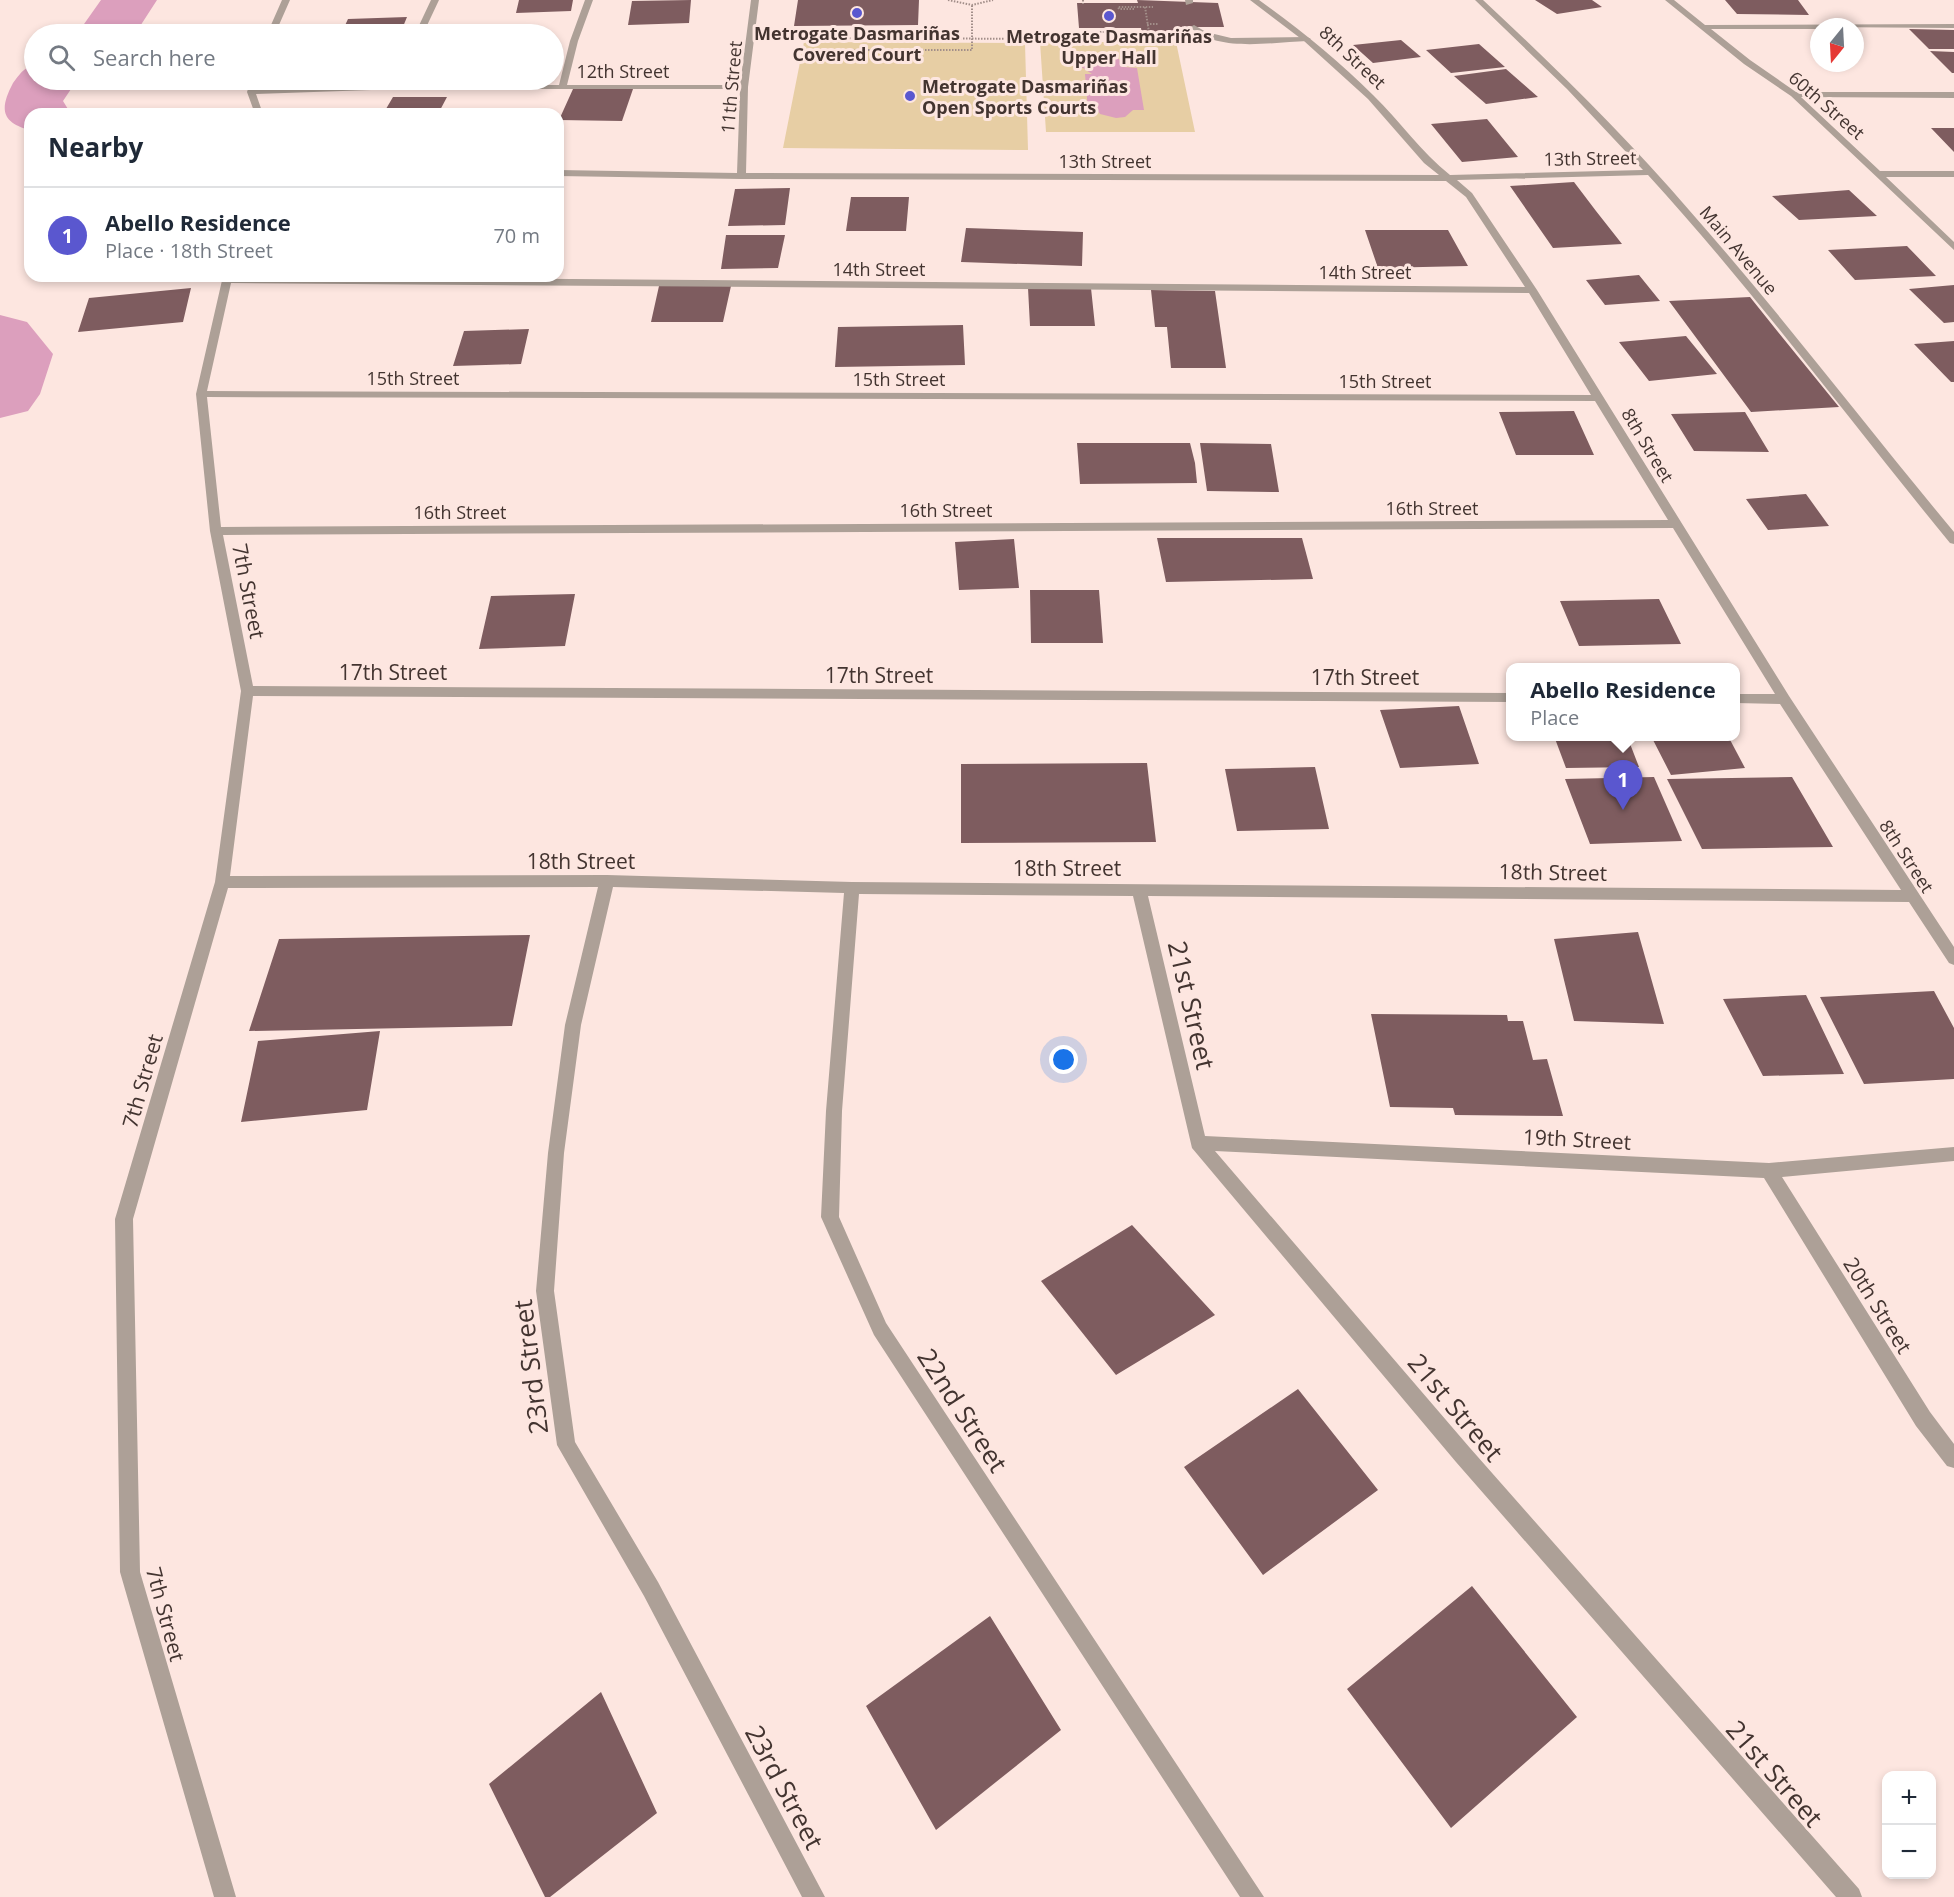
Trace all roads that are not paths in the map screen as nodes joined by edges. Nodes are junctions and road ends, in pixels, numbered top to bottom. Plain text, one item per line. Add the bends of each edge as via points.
1 (286, 0) edge
2 (435, 0) edge
3 (589, 0) edge
4 (755, 0) edge
5 (1254, 0) edge
6 (1479, 0) edge
7 (1669, 0) edge
8 (275, 24) edge
9 (424, 24) edge
10 (1954, 26) edge
11 (1194, 27) dead end
12 (1705, 27) junction
13 (1307, 39) junction
14 (564, 80) edge
15 (744, 87) junction
16 (564, 88) edge
17 (284, 90) edge
18 (251, 92) joint
19 (1794, 94) junction
20 (1954, 95) edge
21 (257, 108) edge
22 (1651, 172) junction
23 (564, 173) edge
24 (1879, 174) junction
25 (1954, 174) edge
26 (741, 176) junction
27 (1448, 178) junction
28 (1954, 247) edge
29 (564, 281) edge
30 (226, 282) edge
31 (1532, 290) junction
32 (201, 394) junction
33 (1598, 398) junction
34 (1675, 524) junction
35 (216, 531) junction
36 (1954, 540) edge
37 (247, 691) junction
38 (1506, 698) edge
39 (1740, 699) edge
40 (1784, 699) junction
41 (607, 881) junction
42 (222, 882) junction
43 (852, 888) junction
44 (1139, 889) junction
45 (1912, 896) junction
46 (1954, 959) edge
47 (1198, 1143) junction
48 (1954, 1154) edge
49 (1768, 1171) junction
50 (1954, 1459) edge
51 (225, 1897) edge
52 (814, 1897) edge
53 (1253, 1897) edge
54 (1851, 1897) edge

1 - 8 street
2 - 9 street
3 - 14 street
4 - 15 street, 11th Street
5 - 13 street, 8th Street
6 - 22 street, Main Avenue via 1541,57
7 - 12 street, 60th Street
10 - 12 street
11 - 13 street via 1200,33 1223,39
12 - 19 street, 60th Street
13 - 27 street, 8th Street via 1371,97 1427,161
15 - 16 street, 12th Street
15 - 26 street, 11th Street
17 - 18 street, 12th Street
18 - 21 street
19 - 20 street
19 - 24 street, 60th Street
22 - 27 street, 13th Street
22 - 36 street, Main Avenue
23 - 26 street, 13th Street
24 - 25 street
24 - 28 street, 60th Street
26 - 27 street, 13th Street
27 - 31 street, 8th Street via 1469,195
29 - 31 street, 14th Street
30 - 32 street, 7th Street
31 - 33 street, 8th Street
32 - 33 street, 15th Street
32 - 35 street, 7th Street
33 - 34 street, 8th Street
34 - 35 street, 16th Street
34 - 40 street, 8th Street
35 - 37 street, 7th Street
37 - 38 street, 17th Street
37 - 42 street, 7th Street
39 - 40 street
40 - 45 street, 8th Street
41 - 42 street, 18th Street
41 - 43 street, 18th Street
41 - 52 street, 23rd Street via 573,1025 556,1153 545,1291 566,1445 651,1588
42 - 51 street, 7th Street via 124,1219 130,1572
43 - 44 street, 18th Street
43 - 53 street, 22nd Street via 834,1111 830,1217 880,1329
44 - 45 street, 18th Street
44 - 47 street, 21st Street
45 - 46 street, 8th Street
47 - 49 street, 19th Street
47 - 54 street, 21st Street via 1462,1455
48 - 49 street, 19th Street
49 - 50 street, 20th Street via 1923,1419

